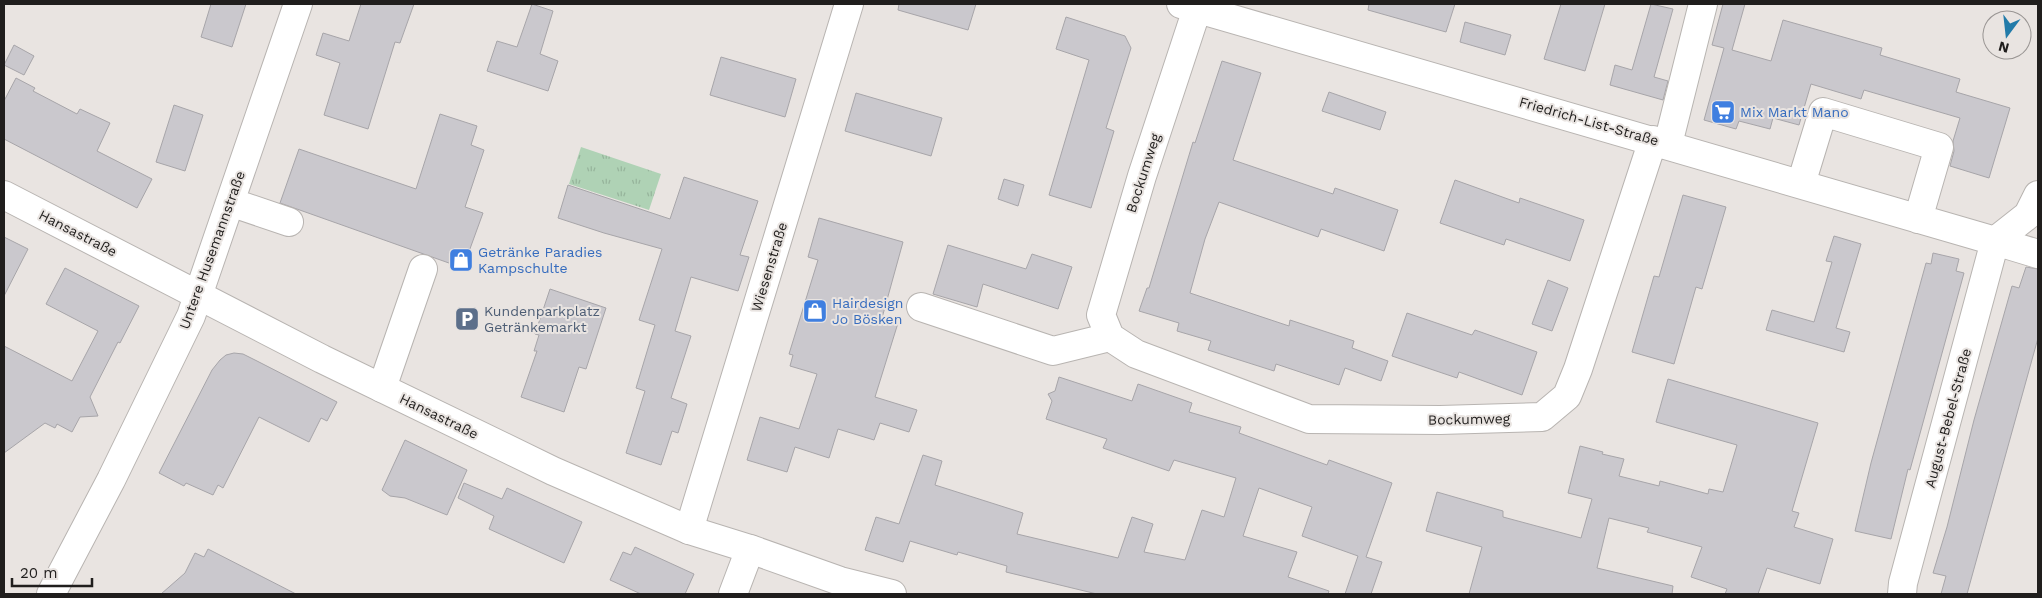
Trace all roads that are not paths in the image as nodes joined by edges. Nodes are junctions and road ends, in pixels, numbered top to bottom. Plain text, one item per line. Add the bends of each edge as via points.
1 (298, 4) edge
2 (849, 4) edge
3 (1703, 4) edge
4 (1189, 6) edge
5 (1660, 142) junction
6 (1801, 184) junction
7 (2038, 195) edge
8 (4, 196) edge
9 (230, 202) junction
10 (1918, 219) junction
11 (289, 222) dead end
12 (1995, 241) junction
13 (2038, 254) edge
14 (423, 269) dead end
15 (199, 295) junction
16 (921, 307) dead end
17 (1110, 338) junction
18 (382, 388) junction
19 (689, 530) junction
20 (750, 549) junction
21 (1903, 588) edge
22 (51, 594) edge
23 (733, 594) edge
24 (892, 594) edge

1 - 9 street, Untere Husemannstraße
2 - 19 street, Wiesenstraße
3 - 5 street, Bockumweg
4 - 5 street, Friedrich-List-Straße
4 - 17 street, Bockumweg via 1101,315
5 - 6 street, Friedrich-List-Straße
5 - 17 street, Bockumweg via 1567,396 1542,417 1310,419 1136,354
6 - 10 street, Friedrich-List-Straße
6 - 10 street via 1823,112 1940,146
7 - 12 street via 2028,215
8 - 15 street, Hansastraße
9 - 11 street
9 - 15 street, Untere Husemannstraße
10 - 12 street, Friedrich-List-Straße
12 - 13 street, Friedrich-List-Straße
12 - 21 street, August-Bebel-Straße
14 - 18 street
15 - 18 street, Hansastraße
15 - 22 street, Untere Husemannstraße via 192,316 111,480
16 - 17 street via 1053,351
18 - 19 street, Hansastraße via 553,471
19 - 20 street, Hansastraße
20 - 23 street
20 - 24 street, Hansastraße via 840,582

